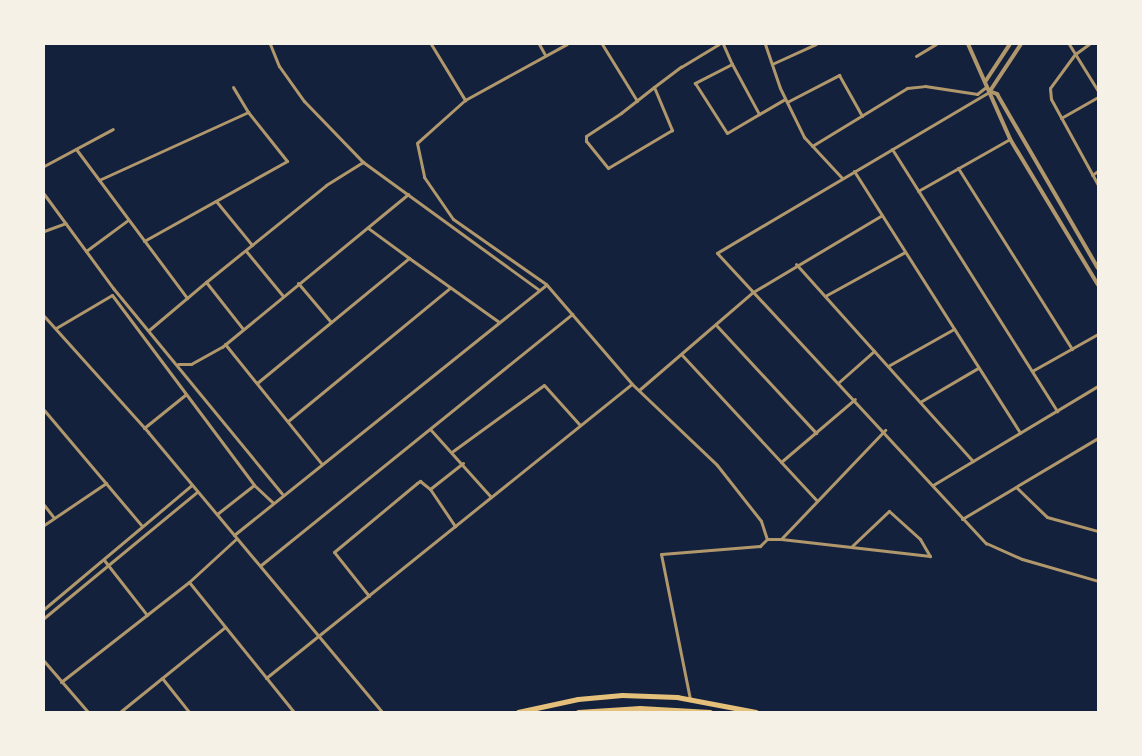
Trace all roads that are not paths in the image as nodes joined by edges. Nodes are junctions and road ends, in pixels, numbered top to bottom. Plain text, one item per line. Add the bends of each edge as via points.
1 (270, 44) edge
2 (431, 44) edge
3 (539, 44) edge
4 (567, 44) edge
5 (602, 44) edge
6 (721, 44) edge
7 (765, 44) edge
8 (816, 44) edge
9 (936, 44) edge
10 (968, 44) edge
11 (1010, 44) edge
12 (1021, 44) edge
13 (1069, 44) edge
14 (1089, 44) edge
15 (1075, 54) junction
16 (545, 55) junction
17 (916, 56) dead end
18 (732, 64) junction
19 (772, 64) junction
20 (986, 84) junction
21 (233, 87) dead end
22 (654, 87) junction
23 (989, 91) junction
24 (1098, 91) edge
25 (1098, 97) edge
26 (465, 100) junction
27 (786, 100) junction
28 (637, 101) junction
29 (248, 112) junction
30 (759, 114) junction
31 (862, 116) junction
32 (1060, 118) junction
33 (113, 129) dead end
34 (1010, 139) junction
35 (812, 146) junction
36 (76, 149) junction
37 (891, 149) junction
38 (363, 162) junction
39 (44, 166) edge
40 (958, 168) junction
41 (854, 171) junction
42 (1098, 171) edge
43 (1092, 175) junction
44 (842, 178) junction
45 (99, 180) junction
46 (1098, 185) edge
47 (918, 191) junction
48 (44, 194) edge
49 (408, 194) junction
50 (216, 201) junction
51 (882, 215) junction
52 (129, 220) junction
53 (66, 223) junction
54 (367, 227) junction
55 (44, 231) edge
56 (144, 241) junction
57 (252, 245) junction
58 (246, 250) junction
59 (87, 251) junction
60 (905, 252) junction
61 (408, 258) junction
62 (796, 263) junction
63 (1098, 268) edge
64 (206, 282) junction
65 (298, 283) junction
66 (546, 284) junction
67 (1098, 285) edge
68 (450, 288) junction
69 (539, 290) junction
70 (753, 292) junction
71 (283, 296) junction
72 (825, 296) junction
73 (187, 298) junction
74 (572, 314) junction
75 (44, 316) edge
76 (331, 322) junction
77 (499, 322) junction
78 (717, 325) junction
79 (56, 328) junction
80 (243, 329) junction
81 (954, 329) junction
82 (149, 330) junction
83 (1098, 334) edge
84 (225, 344) junction
85 (1072, 349) junction
86 (874, 351) junction
87 (682, 354) junction
88 (178, 364) junction
89 (888, 366) junction
90 (979, 368) junction
91 (1032, 371) junction
92 (839, 382) junction
93 (257, 383) junction
94 (632, 384) junction
95 (1098, 386) edge
96 (639, 390) junction
97 (185, 395) junction
98 (855, 399) junction
99 (920, 402) junction
100 (44, 410) edge
101 (1057, 411) junction
102 (288, 421) junction
103 (580, 425) junction
104 (144, 428) junction
105 (430, 429) junction
106 (885, 430) junction
107 (816, 433) junction
108 (1020, 433) junction
109 (1098, 438) edge
110 (453, 451) junction
111 (973, 461) junction
112 (781, 462) junction
113 (321, 463) junction
114 (463, 463) junction
115 (106, 483) junction
116 (192, 485) junction
117 (254, 485) junction
118 (933, 485) junction
119 (1016, 487) junction
120 (430, 489) junction
121 (197, 491) junction
122 (282, 494) junction
123 (491, 497) junction
124 (817, 501) junction
125 (272, 502) junction
126 (44, 505) edge
127 (217, 514) junction
128 (54, 518) junction
129 (962, 519) junction
130 (44, 525) edge
131 (142, 526) junction
132 (455, 526) junction
133 (1098, 531) edge
134 (235, 537) junction
135 (781, 538) junction
136 (767, 539) junction
137 (852, 547) junction
138 (103, 559) junction
139 (108, 565) junction
140 (260, 565) junction
141 (1098, 581) edge
142 (189, 582) junction
143 (369, 596) junction
144 (44, 609) edge
145 (147, 615) junction
146 (44, 618) edge
147 (225, 627) junction
148 (318, 637) junction
149 (44, 661) edge
150 (162, 678) junction
151 (266, 678) junction
152 (62, 682) junction
153 (690, 699) junction
154 (88, 712) edge
155 (120, 712) edge
156 (189, 712) edge
157 (294, 712) edge
158 (382, 712) edge
159 (518, 712) edge
160 (578, 712) edge
161 (710, 712) edge
162 (756, 712) edge

1 - 38 street via 279,66 304,100
2 - 26 street
3 - 16 street
4 - 16 street
5 - 28 street
6 - 18 street
6 - 22 street
7 - 19 street
8 - 19 street
9 - 17 street
10 - 20 street
11 - 20 street
12 - 23 street
13 - 15 street
14 - 15 street
15 - 24 street
15 - 32 street via 1050,88
16 - 26 street
18 - 30 street
18 - 30 street via 695,83 727,134
19 - 27 street
20 - 23 street
20 - 31 street via 977,94 924,86 907,88
21 - 29 street
22 - 28 street
22 - 28 street via 672,130 608,168 586,136
23 - 34 street
23 - 37 street
23 - 63 street via 997,94 1048,188
25 - 32 street
26 - 66 street via 417,144 424,177 453,219
27 - 30 street
27 - 31 street via 839,75
27 - 35 street
29 - 45 street
29 - 50 street via 287,161
31 - 35 street
32 - 43 street
33 - 36 street
34 - 40 street
34 - 67 street
35 - 44 street
36 - 39 street
36 - 45 street
37 - 41 street
37 - 47 street
38 - 49 street
38 - 57 street via 327,185
40 - 47 street
40 - 85 street
41 - 44 street
41 - 51 street
42 - 43 street
43 - 46 street
44 - 70 street via 717,253
45 - 52 street
47 - 91 street
48 - 53 street
49 - 54 street
49 - 69 street
50 - 56 street
50 - 57 street
51 - 60 street
51 - 62 street
52 - 56 street
52 - 59 street
53 - 55 street
53 - 59 street
54 - 61 street
54 - 65 street
56 - 73 street
57 - 58 street
58 - 64 street
58 - 71 street
59 - 82 street
60 - 72 street
60 - 81 street
61 - 68 street
61 - 76 street
62 - 70 street
62 - 72 street
64 - 73 street
64 - 80 street
65 - 71 street
65 - 76 street
66 - 69 street
66 - 74 street
68 - 77 street
68 - 102 street
69 - 77 street
70 - 78 street
70 - 92 street
71 - 80 street
72 - 86 street
73 - 82 street
74 - 94 street
74 - 105 street
75 - 79 street
76 - 93 street
77 - 113 street
78 - 87 street
78 - 107 street
79 - 97 street via 112,295
79 - 104 street
80 - 84 street
81 - 89 street
81 - 90 street
82 - 88 street
83 - 85 street
84 - 88 street via 191,364
84 - 93 street
85 - 91 street
86 - 89 street
86 - 92 street
87 - 96 street
87 - 112 street
88 - 122 street
89 - 99 street
90 - 99 street
90 - 108 street
91 - 101 street
92 - 98 street
93 - 102 street
94 - 96 street
94 - 103 street
95 - 101 street
96 - 136 street via 749,502
97 - 104 street
97 - 117 street
98 - 106 street
98 - 107 street
99 - 111 street
100 - 115 street
101 - 108 street
102 - 113 street
103 - 110 street via 544,385
103 - 123 street
104 - 116 street
105 - 110 street
105 - 140 street
106 - 118 street
106 - 124 street
107 - 112 street
108 - 111 street
109 - 119 street
110 - 114 street
111 - 118 street
112 - 124 street
113 - 122 street
114 - 120 street
114 - 123 street
115 - 128 street
115 - 131 street
116 - 121 street
116 - 131 street
117 - 125 street
117 - 127 street
118 - 129 street
119 - 129 street
119 - 133 street via 1047,517
120 - 132 street
120 - 143 street via 420,481 334,552
121 - 127 street
121 - 139 street
122 - 125 street
123 - 132 street
124 - 135 street
125 - 134 street
126 - 128 street
127 - 134 street
128 - 130 street
129 - 141 street via 986,543 1022,559
131 - 138 street
132 - 143 street
134 - 140 street
134 - 142 street
135 - 136 street
135 - 137 street
136 - 153 street via 760,546 660,554
137 - 137 street via 908,553 930,555 920,538 889,511
138 - 139 street
138 - 144 street
139 - 145 street
139 - 146 street
140 - 148 street
142 - 145 street
142 - 147 street
143 - 148 street
145 - 152 street
147 - 150 street
147 - 151 street
148 - 151 street
148 - 158 street
149 - 152 street
150 - 155 street
150 - 156 street
151 - 157 street
152 - 154 street
153 - 159 main road via 622,695 578,699
153 - 162 main road
160 - 161 main road via 640,708

